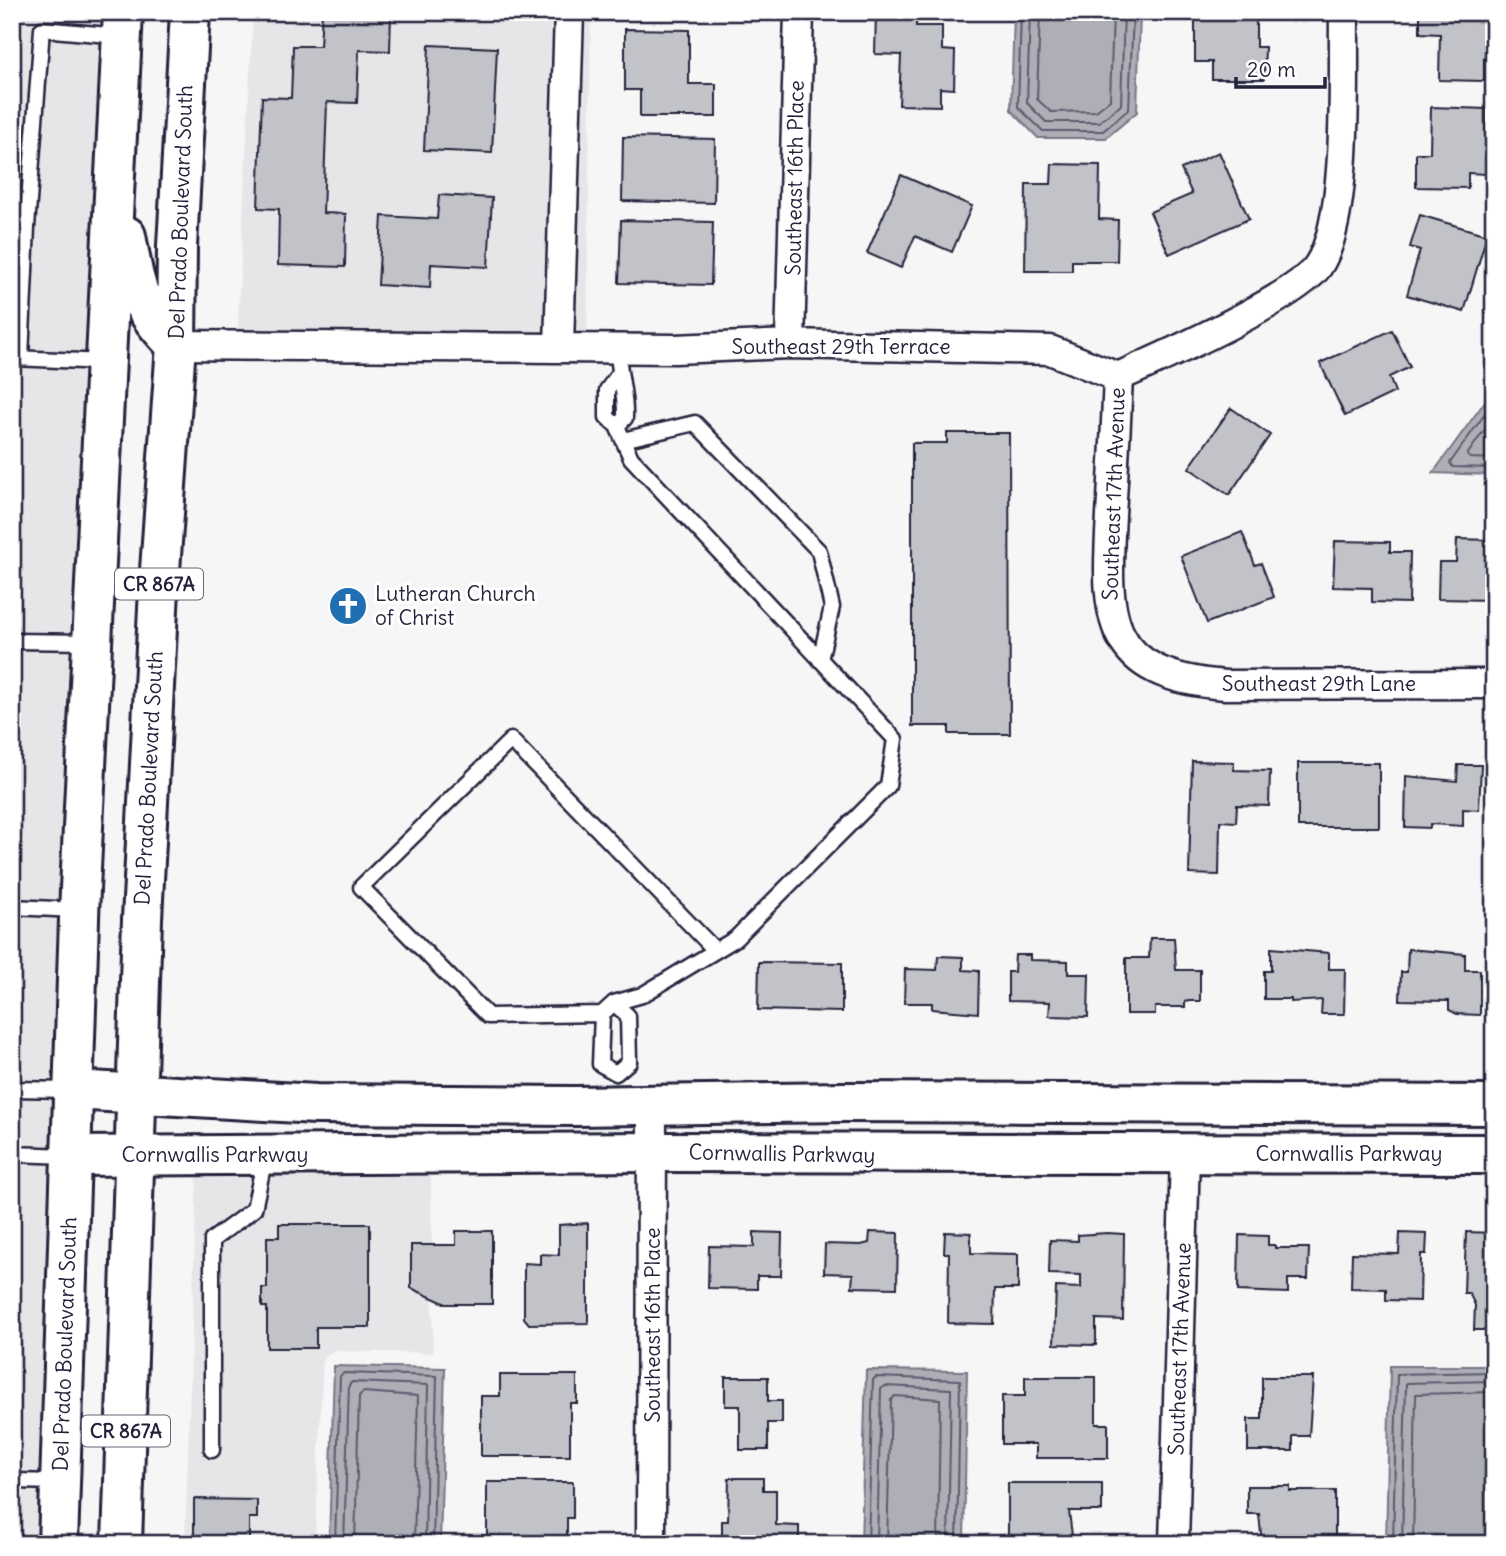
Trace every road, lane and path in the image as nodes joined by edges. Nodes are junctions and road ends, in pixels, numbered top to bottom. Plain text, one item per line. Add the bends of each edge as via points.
1 (190, 12) edge
2 (569, 12) edge
3 (799, 12) edge
4 (1344, 12) edge
5 (122, 24) edge
6 (114, 172) junction
7 (790, 344) junction
8 (176, 345) junction
9 (559, 346) junction
10 (17, 358) edge
11 (618, 361) junction
12 (105, 362) junction
13 (1118, 377) junction
14 (620, 433) junction
15 (12, 642) edge
16 (92, 642) junction
17 (820, 660) junction
18 (1148, 666) joint
19 (1494, 684) edge
20 (12, 907) edge
21 (80, 910) junction
22 (715, 950) junction
23 (614, 1003) junction
24 (602, 1014) junction
25 (12, 1089) edge
26 (74, 1090) junction
27 (137, 1093) junction
28 (623, 1093) junction
29 (1187, 1104) junction
30 (1494, 1105) edge
31 (654, 1152) junction
32 (12, 1154) edge
33 (1185, 1154) junction
34 (1494, 1154) edge
35 (71, 1156) junction
36 (135, 1156) junction
37 (265, 1156) junction
38 (212, 1450) dead end
39 (12, 1481) edge
40 (61, 1482) junction
41 (58, 1544) edge
42 (122, 1544) edge
43 (651, 1544) edge
44 (1174, 1544) edge

1 - 8 main road, Del Prado Boulevard South / CR 867A
2 - 9 street
3 - 7 street, Southeast 16th Place
4 - 13 street, Southeast 17th Avenue via 1334,233 1317,267 1292,288
5 - 6 main road, Del Prado Boulevard South / CR 867A
5 - 10 lane via 42,29
6 - 8 main road via 137,295 150,319
6 - 12 main road, Del Prado Boulevard South / CR 867A
7 - 11 street, Southeast 29th Terrace
7 - 13 street, Southeast 29th Terrace via 1050,350
8 - 9 street, Southeast 29th Terrace
8 - 27 main road, Del Prado Boulevard South / CR 867A via 157,626
9 - 11 street, Southeast 29th Terrace
10 - 12 lane
11 - 14 lane via 607,390 607,417
12 - 16 main road, Del Prado Boulevard South / CR 867A
13 - 18 street, Southeast 17th Avenue via 1107,575 1110,610 1123,641
14 - 17 lane via 631,458
14 - 17 lane via 695,423 819,551 832,607
15 - 16 lane
16 - 21 main road, Del Prado Boulevard South / CR 867A
17 - 22 lane via 895,739 888,786 736,939
18 - 19 street, Southeast 29th Lane via 1194,682 1226,685
20 - 21 lane
21 - 26 main road, Del Prado Boulevard South / CR 867A
22 - 23 lane via 642,995
22 - 24 lane via 510,740 361,887 488,1016
23 - 24 lane
23 - 28 lane via 628,1017 629,1062
24 - 28 lane via 600,1063
25 - 26 lane
26 - 27 main road
26 - 35 main road, Del Prado Boulevard South / CR 867A
27 - 28 main road via 316,1104
27 - 36 main road, Del Prado Boulevard South / CR 867A
28 - 29 main road via 845,1102
28 - 31 street, Southeast 16th Place
29 - 30 main road
29 - 33 main road
31 - 33 main road, Cornwallis Parkway
31 - 37 main road, Cornwallis Parkway
31 - 43 street, Southeast 16th Place
32 - 35 lane
33 - 34 main road, Cornwallis Parkway
33 - 44 street, Southeast 17th Avenue
35 - 36 main road, Cornwallis Parkway
35 - 40 main road, Del Prado Boulevard South / CR 867A
36 - 37 main road, Cornwallis Parkway
36 - 42 main road, Del Prado Boulevard South / CR 867A
37 - 38 lane via 254,1209 212,1240
39 - 40 lane
40 - 41 main road, Del Prado Boulevard South / CR 867A

